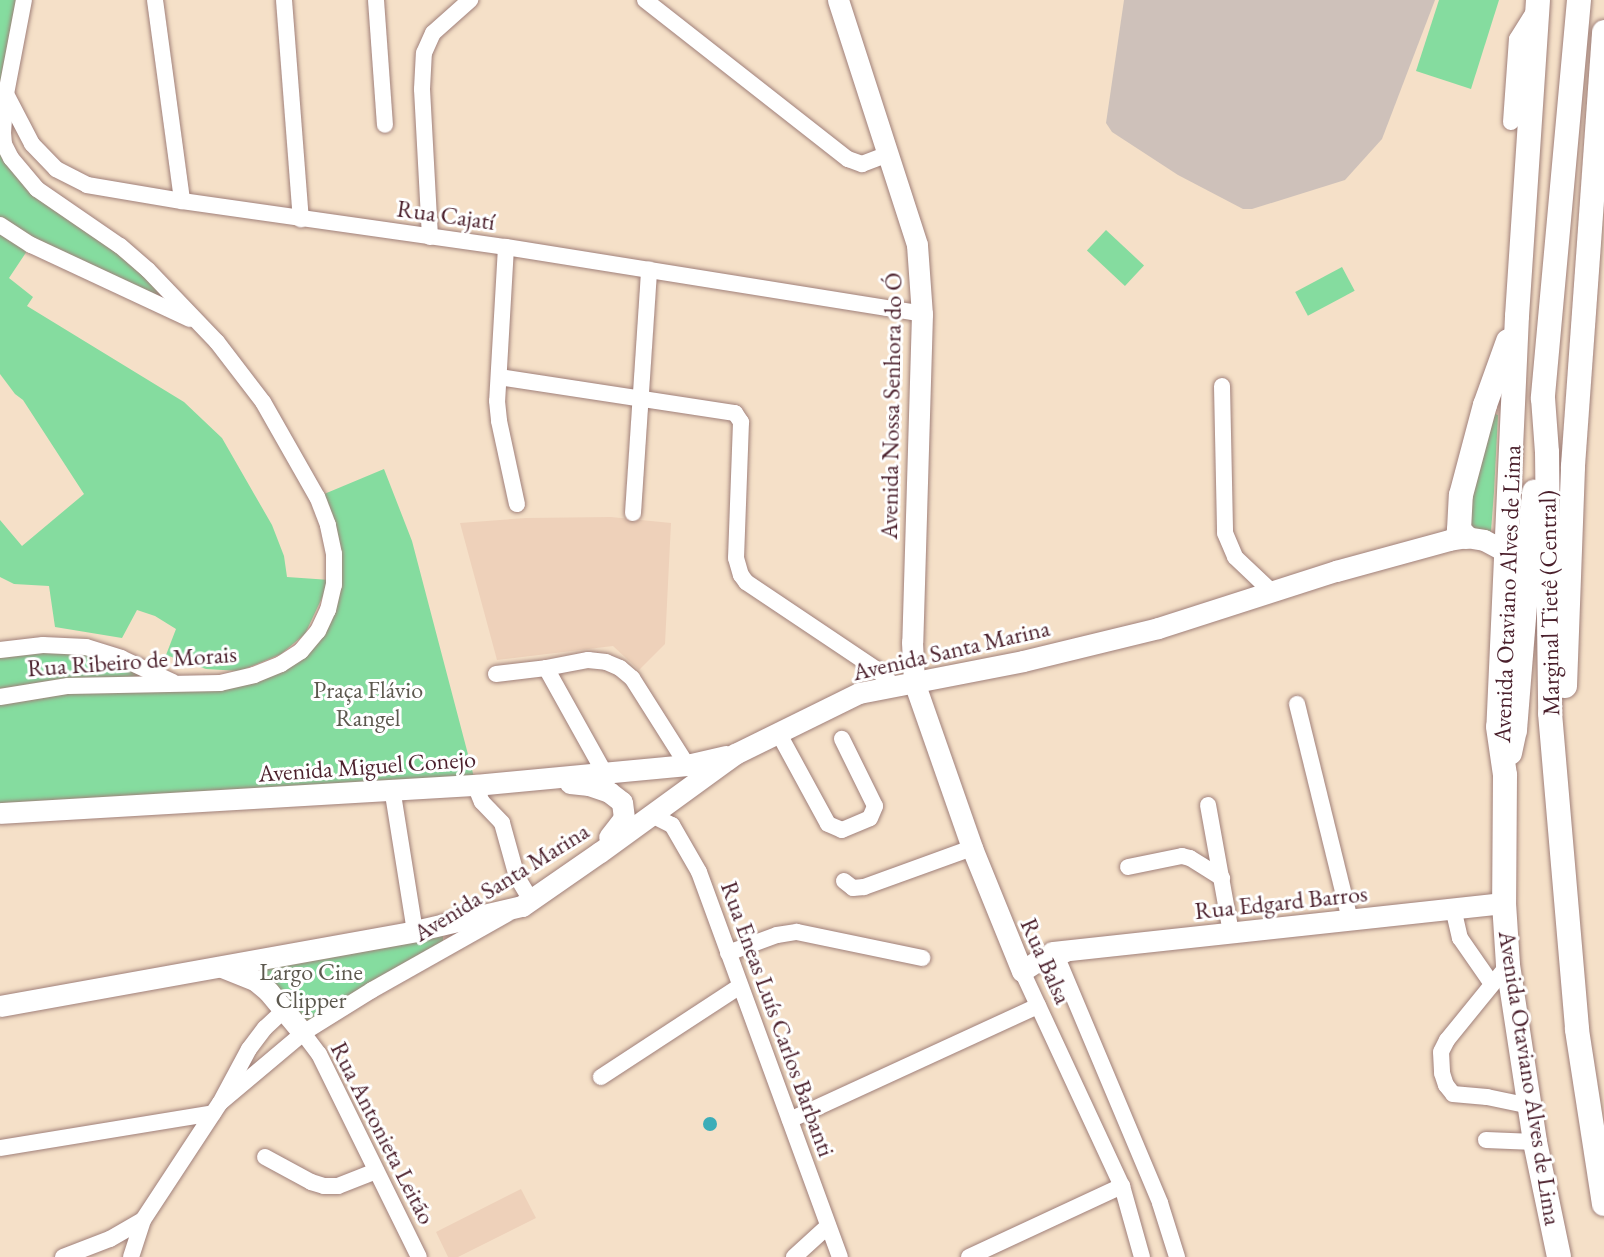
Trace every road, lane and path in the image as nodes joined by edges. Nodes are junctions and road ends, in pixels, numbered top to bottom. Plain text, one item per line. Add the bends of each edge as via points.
1 (24, 0) edge
2 (155, 0) edge
3 (284, 0) edge
4 (376, 0) edge
5 (470, 0) edge
6 (645, 0) edge
7 (838, 0) edge
8 (1579, 0) edge
9 (1537, 4) edge
10 (1604, 32) edge
11 (6, 94) junction
12 (1511, 122) dead end
13 (385, 125) dead end
14 (888, 154) junction
15 (182, 201) junction
16 (301, 219) junction
17 (0, 225) edge
18 (430, 237) junction
19 (506, 247) junction
20 (649, 270) junction
21 (922, 314) junction
22 (1517, 316) junction
23 (199, 323) junction
24 (499, 377) junction
25 (1222, 386) dead end
26 (640, 398) junction
27 (1544, 398) junction
28 (518, 504) dead end
29 (633, 513) dead end
30 (1466, 537) junction
31 (1507, 552) junction
32 (1271, 591) junction
33 (0, 650) edge
34 (546, 668) junction
35 (496, 674) dead end
36 (176, 684) junction
37 (904, 684) junction
38 (0, 697) edge
39 (1297, 704) dead end
40 (779, 734) junction
41 (842, 739) dead end
42 (735, 754) junction
43 (687, 765) junction
44 (604, 772) junction
45 (1505, 776) junction
46 (560, 777) junction
47 (475, 784) junction
48 (392, 788) junction
49 (1208, 805) dead end
50 (0, 813) edge
51 (650, 814) junction
52 (972, 848) junction
53 (1559, 848) junction
54 (600, 852) junction
55 (1128, 867) dead end
56 (1221, 879) junction
57 (844, 881) dead end
58 (526, 903) junction
59 (1504, 903) junction
60 (1453, 908) junction
61 (1350, 920) junction
62 (415, 931) junction
63 (1231, 933) junction
64 (1012, 950) junction
65 (728, 953) junction
66 (1060, 954) junction
67 (922, 958) dead end
68 (1508, 964) junction
69 (222, 967) junction
70 (1022, 971) junction
71 (1492, 984) junction
72 (740, 986) junction
73 (0, 1006) edge
74 (1038, 1006) junction
75 (284, 1010) junction
76 (303, 1033) junction
77 (601, 1077) dead end
78 (1530, 1106) junction
79 (216, 1108) junction
80 (790, 1120) junction
81 (1486, 1140) dead end
82 (1535, 1142) junction
83 (0, 1148) edge
84 (265, 1157) dead end
85 (376, 1171) junction
86 (1122, 1186) junction
87 (1604, 1204) edge
88 (143, 1220) junction
89 (828, 1226) junction
90 (63, 1257) edge
91 (131, 1257) edge
92 (419, 1257) edge
93 (794, 1257) edge
94 (840, 1257) edge
95 (969, 1257) edge
96 (1142, 1257) edge
97 (1177, 1257) edge
98 (1559, 1257) edge

1 - 11 street, Rua Ribeiro de Morais
2 - 15 street
3 - 16 street
4 - 13 street
5 - 18 street via 434,33 424,53
6 - 14 street via 848,159 862,164
7 - 14 main road, Avenida Nossa Senhora do Ó
8 - 27 highway, Marginal Tietê (Central)
9 - 12 street via 1517,39
9 - 22 highway, Avenida Otaviano Alves de Lima
10 - 53 highway via 1573,466
11 - 15 street, Rua Cajatí via 32,144 56,169 87,185
11 - 23 street, Rua Ribeiro de Morais via 4,144 19,169 37,189 120,246
14 - 21 main road, Avenida Nossa Senhora do Ó via 917,245
15 - 16 street, Rua Cajatí
16 - 18 street, Rua Cajatí
17 - 23 street via 31,245
18 - 19 street, Rua Cajatí
19 - 20 street, Rua Cajatí
19 - 24 street
20 - 21 street, Rua Cajatí
20 - 26 street
21 - 37 main road, Avenida Nossa Senhora do Ó via 912,642
22 - 30 highway via 1485,405 1461,495 1459,530
22 - 31 highway, Avenida Otaviano Alves de Lima
23 - 36 street, Rua Ribeiro de Morais via 263,402 316,497 328,525 334,554 334,585 318,631 301,651 281,664 220,683
24 - 26 street
24 - 28 street via 499,422
25 - 32 street via 1225,533 1235,557
26 - 29 street
26 - 37 street via 729,410 738,416 741,422 736,558 741,575 876,669
27 - 45 highway via 1515,729
27 - 53 highway, Marginal Tietê (Central) via 1550,713
30 - 31 main road via 1484,540
30 - 32 main road, Avenida Santa Marina
31 - 45 highway, Avenida Otaviano Alves de Lima via 1498,727
32 - 37 main road, Avenida Santa Marina via 1158,628 1023,661
33 - 36 street via 43,645 86,647 121,658
34 - 35 street
34 - 43 street via 588,660 620,668 632,678
34 - 44 street
36 - 38 street, Rua Ribeiro de Morais via 68,686
37 - 40 main road, Avenida Santa Marina via 859,693
37 - 52 main road, Rua Balsa
39 - 61 street
40 - 41 street via 828,824 842,830 870,818 875,806
40 - 42 main road, Avenida Santa Marina
42 - 43 main road, Avenida Miguel Conejo
42 - 51 main road, Avenida Santa Marina
43 - 44 main road, Avenida Miguel Conejo
44 - 46 main road, Avenida Miguel Conejo
45 - 59 highway, Avenida Otaviano Alves de Lima
46 - 47 main road, Avenida Miguel Conejo
46 - 54 main road via 572,784 609,792 622,802 624,818 603,841
47 - 48 main road, Avenida Miguel Conejo
47 - 58 street via 482,802 502,824
48 - 50 main road, Avenida Miguel Conejo
48 - 62 street
49 - 56 street
51 - 54 main road, Avenida Santa Marina
51 - 65 street, Rua Eneas Luís Carlos Barbanti via 672,825 685,845 699,872
52 - 57 street via 864,887 853,888
52 - 64 main road, Rua Balsa
53 - 87 highway, Marginal Tietê (Central) via 1577,1030
54 - 58 main road, Avenida Santa Marina
55 - 56 street via 1182,856
56 - 63 street
58 - 62 main road
58 - 76 street, Avenida Santa Marina
59 - 60 main road, Rua Edgard Barros
59 - 68 highway, Avenida Otaviano Alves de Lima
60 - 61 main road, Rua Edgard Barros
60 - 71 street via 1460,938
61 - 63 main road, Rua Edgard Barros
62 - 69 main road
63 - 66 main road, Rua Edgard Barros
64 - 66 main road, Rua Edgard Barros
64 - 70 main road, Rua Balsa
65 - 67 street via 777,934 796,932
65 - 72 street, Rua Eneas Luís Carlos Barbanti
66 - 70 main road, Rua Edgard Barros
66 - 97 street, Rua Balsa via 1160,1203
68 - 71 street
68 - 78 highway, Avenida Otaviano Alves de Lima
69 - 73 main road
69 - 75 main road via 256,981
70 - 74 street, Rua Balsa
71 - 78 street via 1441,1052 1446,1085 1453,1094
72 - 77 street
72 - 80 street, Rua Eneas Luís Carlos Barbanti
74 - 80 street
74 - 86 street, Rua Balsa
75 - 76 main road
75 - 79 street, Avenida Santa Marina via 249,1049
76 - 79 street, Avenida Santa Marina
76 - 85 street, Rua Antonieta Leitão via 319,1054
78 - 82 highway, Avenida Otaviano Alves de Lima
79 - 83 street
79 - 88 street, Avenida Santa Marina
80 - 89 street, Rua Eneas Luís Carlos Barbanti
81 - 82 street
82 - 98 highway, Avenida Otaviano Alves de Lima
84 - 85 street via 324,1186 338,1186
85 - 92 street, Rua Antonieta Leitão
86 - 95 street
86 - 96 street, Rua Balsa
88 - 90 street via 110,1239
88 - 91 street
89 - 93 street
89 - 94 street, Rua Eneas Luís Carlos Barbanti

